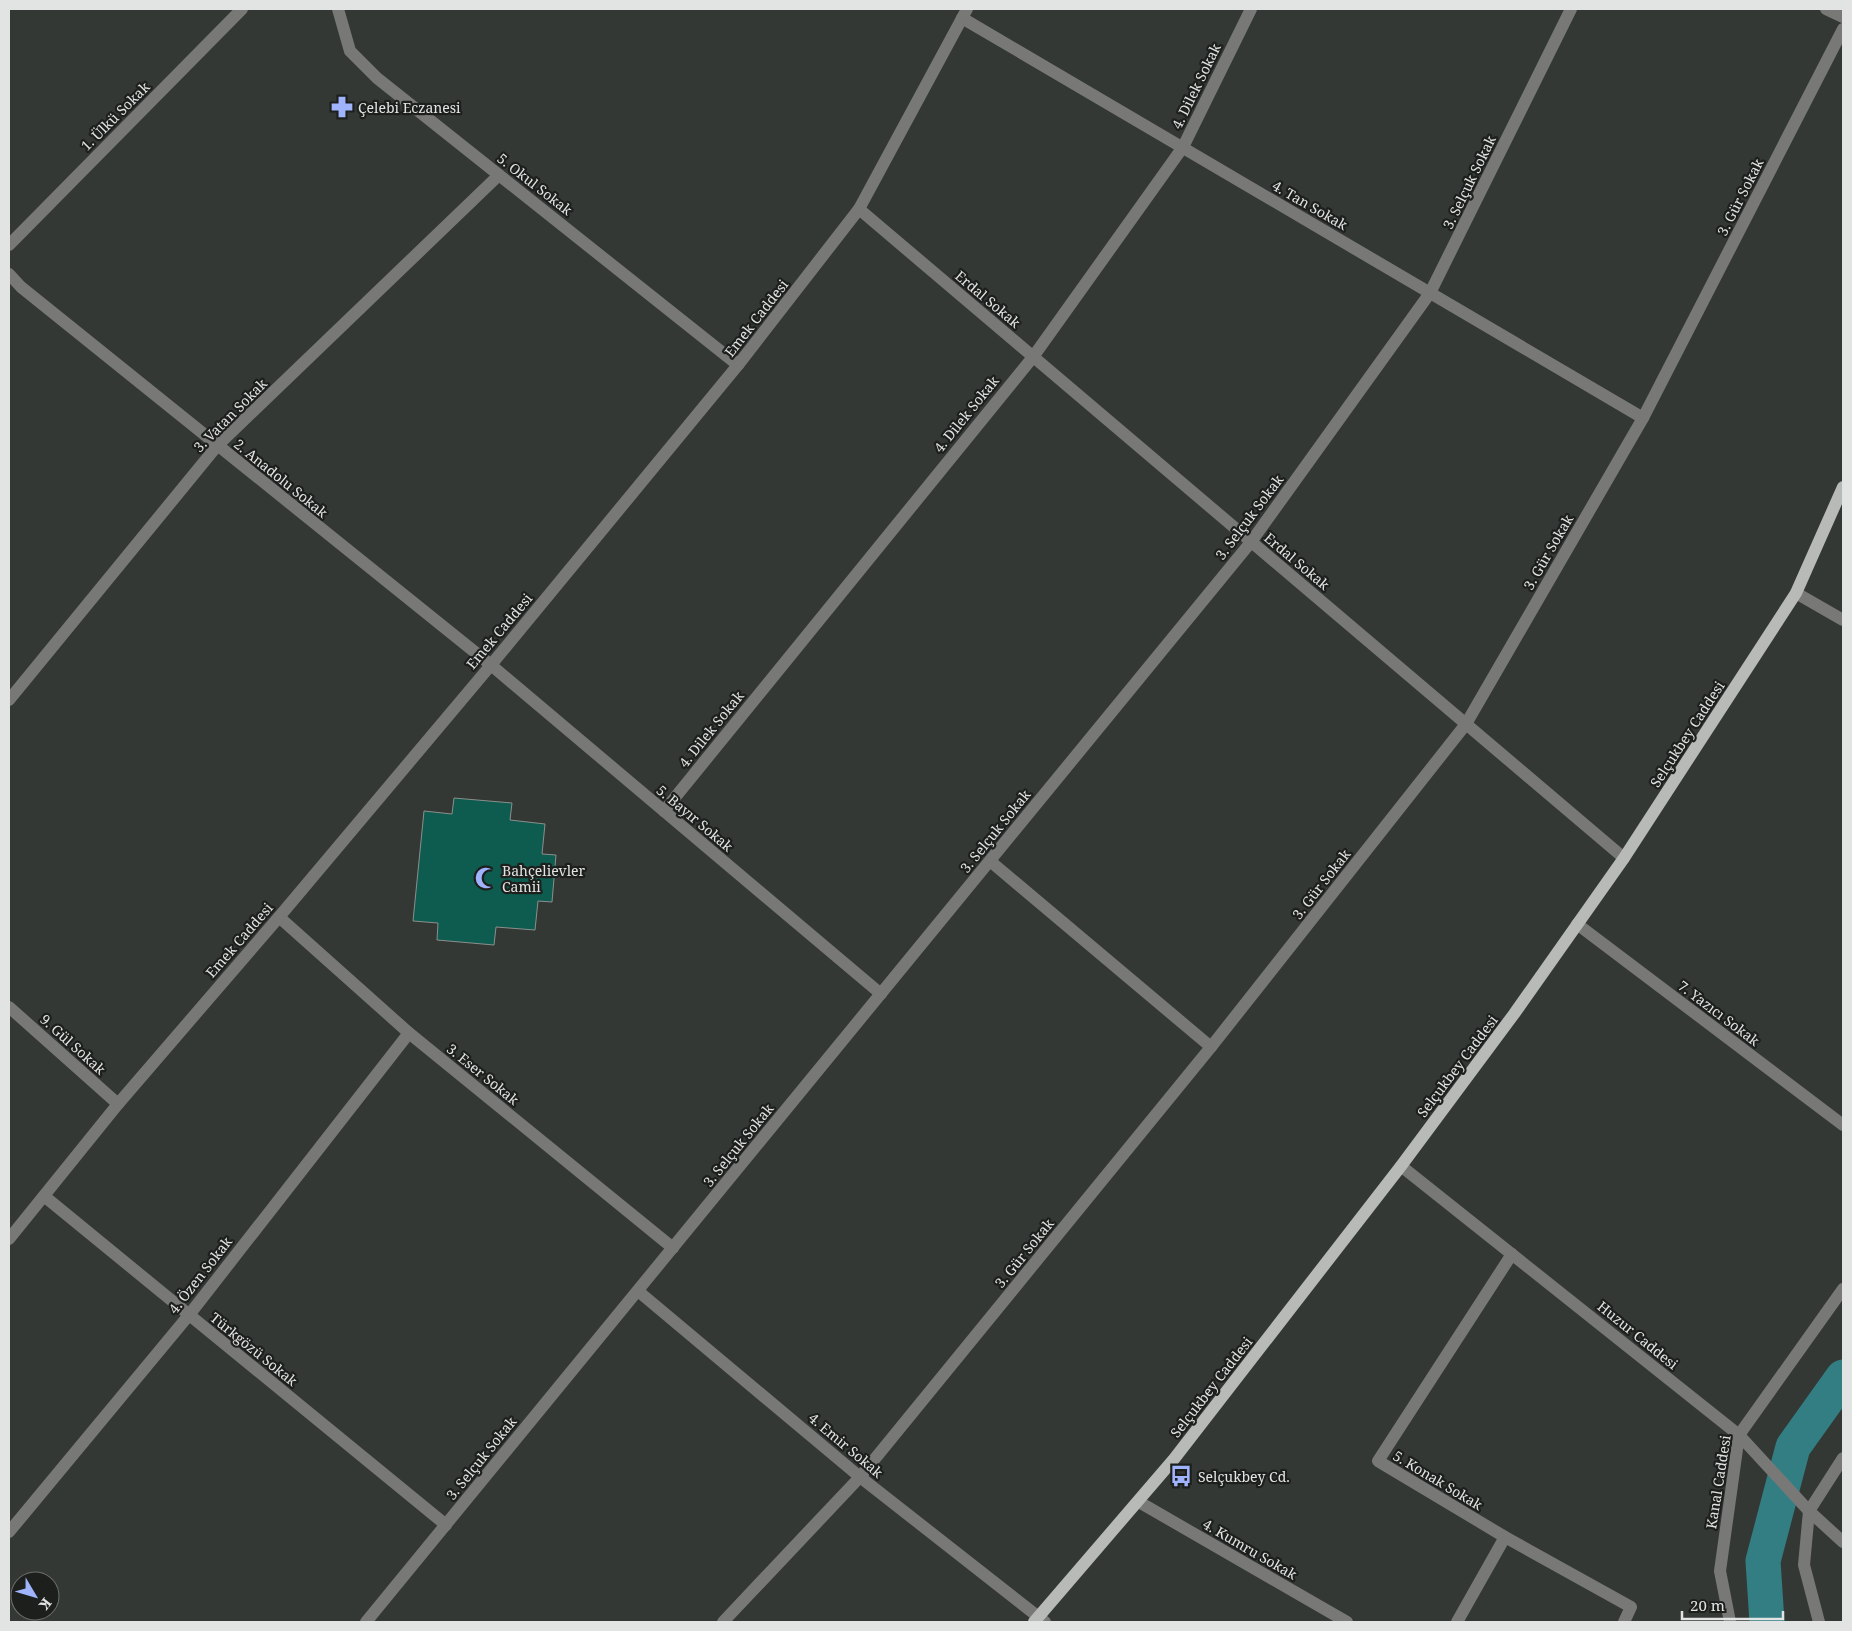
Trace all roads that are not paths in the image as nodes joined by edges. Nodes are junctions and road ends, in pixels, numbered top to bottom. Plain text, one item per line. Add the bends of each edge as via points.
1 (242, 9) edge
2 (338, 9) edge
3 (1251, 9) edge
4 (1571, 9) edge
5 (1826, 9) edge
6 (965, 13) edge
7 (1843, 17) edge
8 (1843, 29) edge
9 (1183, 147) junction
10 (499, 175) junction
11 (859, 209) junction
12 (9, 245) edge
13 (9, 274) edge
14 (1430, 293) junction
15 (1032, 357) junction
16 (738, 365) junction
17 (1643, 418) junction
18 (217, 446) junction
19 (1843, 486) edge
20 (1251, 542) junction
21 (1796, 593) junction
22 (1843, 620) edge
23 (491, 665) junction
24 (9, 700) edge
25 (1466, 724) junction
26 (664, 811) junction
27 (1624, 858) junction
28 (990, 861) junction
29 (279, 917) junction
30 (1577, 924) junction
31 (881, 994) junction
32 (9, 1007) edge
33 (409, 1033) junction
34 (1210, 1047) junction
35 (118, 1104) junction
36 (1843, 1124) edge
37 (1401, 1166) junction
38 (44, 1196) junction
39 (9, 1239) edge
40 (673, 1248) junction
41 (1512, 1254) junction
42 (1843, 1289) edge
43 (638, 1292) junction
44 (189, 1315) junction
45 (1739, 1435) junction
46 (1843, 1458) edge
47 (860, 1477) junction
48 (1139, 1502) junction
49 (1809, 1511) junction
50 (446, 1525) junction
51 (9, 1532) edge
52 (1505, 1537) junction
53 (1843, 1542) edge
54 (1039, 1621) edge
55 (366, 1622) edge
56 (723, 1622) edge
57 (1347, 1622) edge
58 (1457, 1622) edge
59 (1624, 1622) edge
60 (1730, 1622) edge
61 (1819, 1622) edge

1 - 12 street, 1. Ülkü Sokak
2 - 10 street, 5. Okul Sokak via 350,51 356,58 376,78
3 - 9 street, 4. Dilek Sokak
4 - 14 street, 3. Selçuk Sokak
5 - 7 street
6 - 9 street, 4. Tan Sokak
6 - 11 street, Emek Caddesi
8 - 17 street, 3. Gür Sokak
9 - 14 street, 4. Tan Sokak
9 - 15 street, 4. Dilek Sokak
10 - 16 street, 5. Okul Sokak
10 - 18 street, 3. Vatan Sokak
11 - 15 street, Erdal Sokak
11 - 16 street, Emek Caddesi
13 - 18 street, 2. Anadolu Sokak via 20,287
14 - 17 street, 4. Tan Sokak
14 - 20 street, 3. Selçuk Sokak
15 - 20 street, Erdal Sokak
15 - 26 street, 4. Dilek Sokak
16 - 23 street, Emek Caddesi
17 - 25 street, 3. Gür Sokak
18 - 23 street, 2. Anadolu Sokak
18 - 24 street, 3. Vatan Sokak
19 - 21 main road, Selçukbey Caddesi
20 - 25 street, Erdal Sokak
20 - 28 street, 3. Selçuk Sokak
21 - 22 street
21 - 27 main road, Selçukbey Caddesi
23 - 26 street, 5. Bayır Sokak
23 - 29 street, Emek Caddesi
25 - 27 street, Erdal Sokak
25 - 34 street, 3. Gür Sokak
26 - 31 street, 5. Bayır Sokak
27 - 30 main road, Selçukbey Caddesi
28 - 31 street, 3. Selçuk Sokak
28 - 34 street
29 - 33 street, 3. Eser Sokak
29 - 35 street, Emek Caddesi
30 - 36 street, 7. Yazıcı Sokak
30 - 37 main road, Selçukbey Caddesi
31 - 40 street, 3. Selçuk Sokak
32 - 35 street, 9. Gül Sokak
33 - 40 street, 3. Eser Sokak
33 - 44 street, 4. Özen Sokak
34 - 47 street, 3. Gür Sokak
35 - 38 street, Emek Caddesi
37 - 41 street, Huzur Caddesi
37 - 48 main road, Selçukbey Caddesi
38 - 39 street, Emek Caddesi
38 - 44 street, Türkgözü Sokak
40 - 43 street, 3. Selçuk Sokak
41 - 45 street, Huzur Caddesi
41 - 52 street, 5. Konak Sokak via 1378,1461
42 - 45 street, Kanal Caddesi
43 - 47 street, 4. Emir Sokak
43 - 50 street, 3. Selçuk Sokak
44 - 50 street, Türkgözü Sokak
44 - 51 street, 4. Özen Sokak
45 - 49 street, Huzur Caddesi
45 - 60 street, Kanal Caddesi via 1720,1571
46 - 49 street
47 - 54 street, 4. Emir Sokak
47 - 56 street, 3. Gür Sokak
48 - 54 main road, Selçukbey Caddesi
48 - 57 street, 4. Kumru Sokak
49 - 53 street, Huzur Caddesi
49 - 61 street via 1804,1565
50 - 55 street, 3. Selçuk Sokak
52 - 58 street
52 - 59 street, 5. Konak Sokak via 1631,1607

